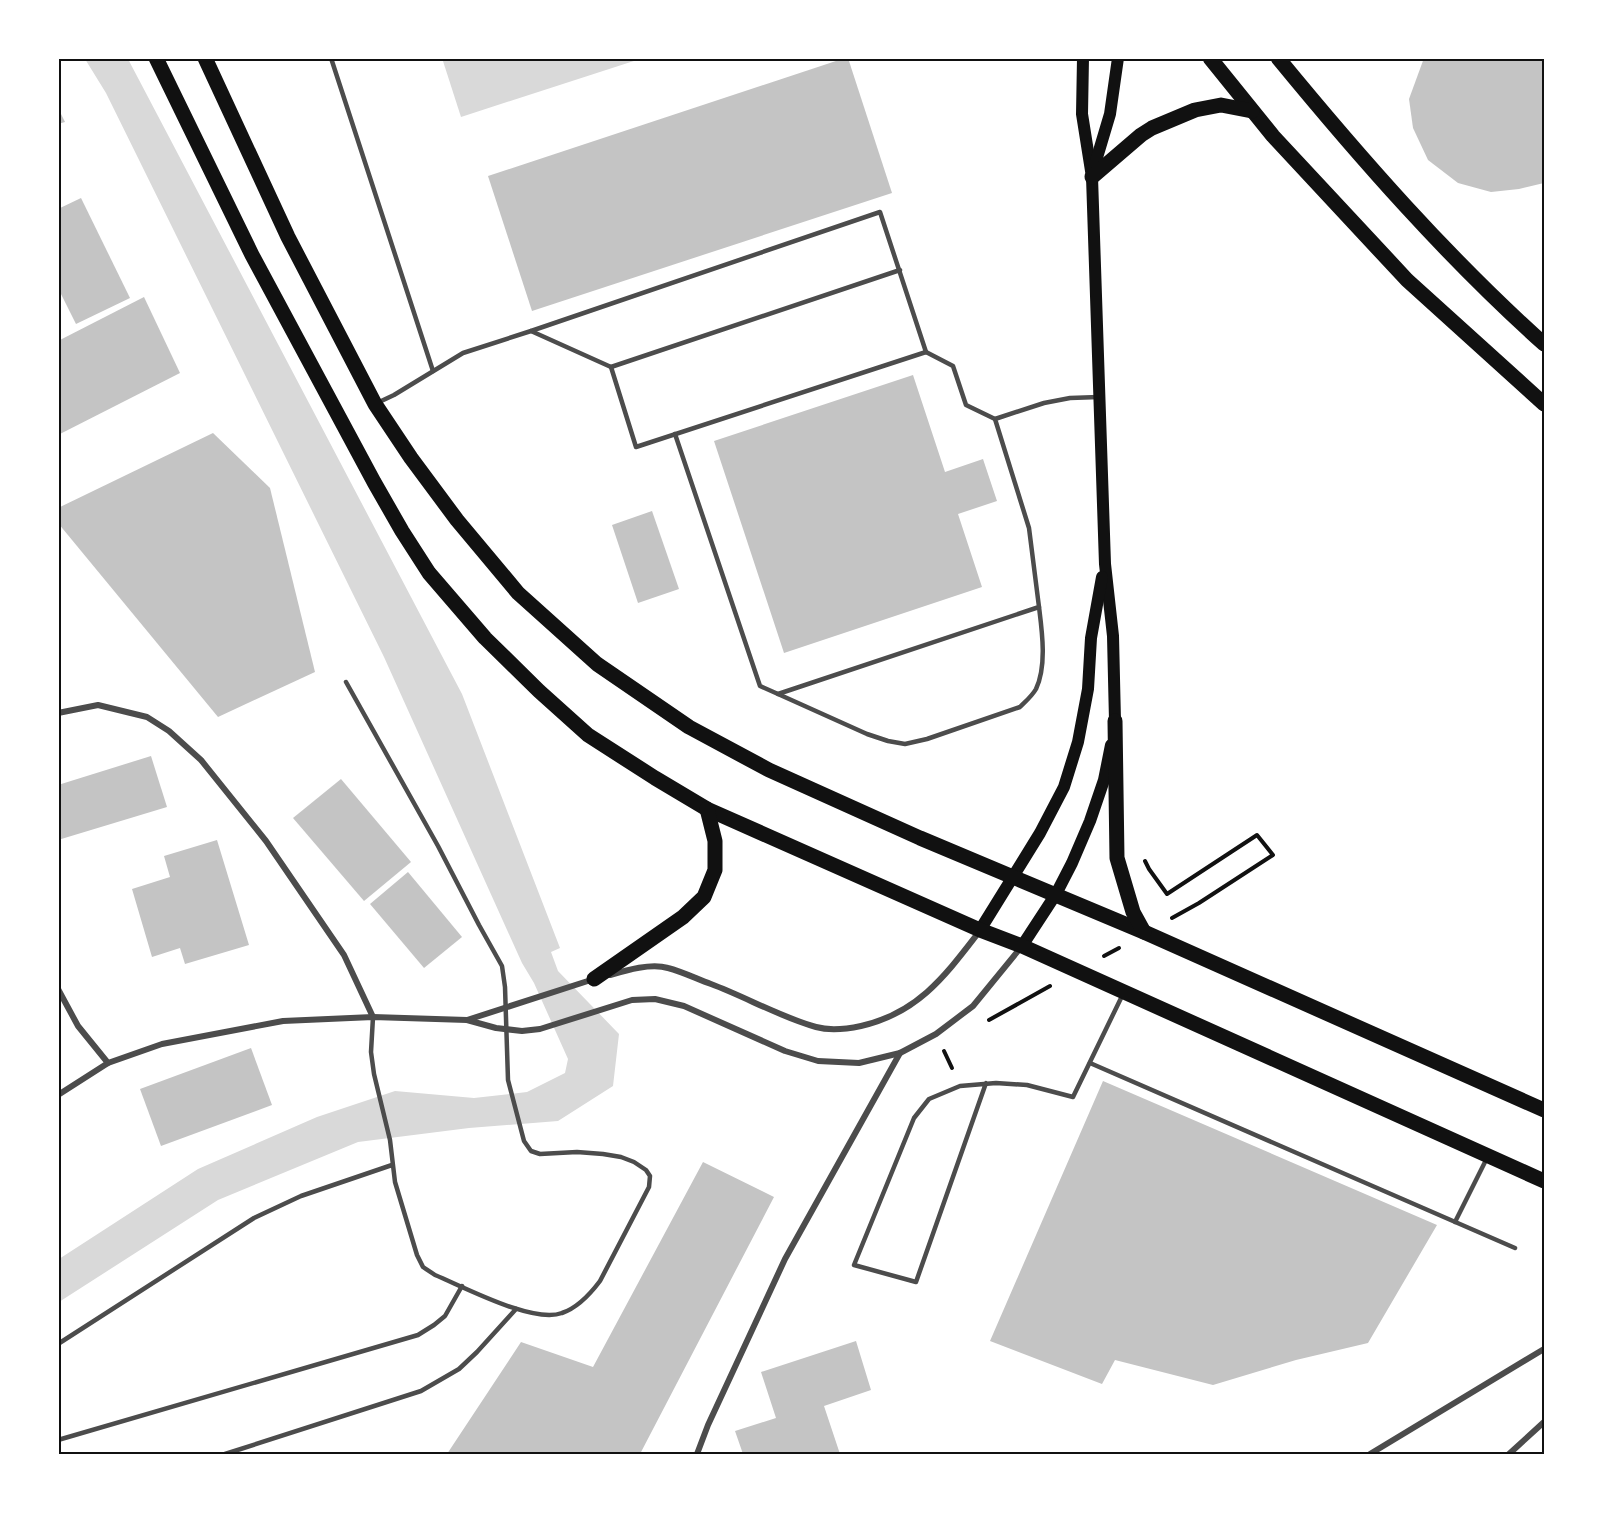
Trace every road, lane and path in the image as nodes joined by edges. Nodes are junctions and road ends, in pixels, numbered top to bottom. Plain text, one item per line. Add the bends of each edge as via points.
1 (156, 58) edge
2 (205, 58) edge
3 (331, 58) edge
4 (1083, 58) edge
5 (1118, 58) edge
6 (1210, 58) edge
7 (1278, 58) edge
8 (1252, 111) junction
9 (1092, 177) junction
10 (900, 270) junction
11 (531, 331) junction
12 (1545, 344) edge
13 (926, 352) junction
14 (611, 367) junction
15 (433, 371) junction
16 (1099, 397) junction
17 (375, 404) junction
18 (1545, 404) edge
19 (995, 419) junction
20 (675, 434) junction
21 (1105, 564) junction
22 (1039, 606) junction
23 (346, 682) dead end
24 (778, 694) junction
25 (58, 713) edge
26 (1115, 721) junction
27 (707, 809) junction
28 (1143, 855) dead end
29 (1013, 877) junction
30 (1056, 894) junction
31 (1199, 903) dead end
32 (980, 930) junction
33 (1144, 932) junction
34 (1023, 946) junction
35 (594, 979) junction
36 (58, 989) edge
37 (1124, 991) junction
38 (506, 1008) junction
39 (374, 1017) junction
40 (466, 1020) junction
41 (507, 1029) junction
42 (936, 1034) junction
43 (900, 1053) junction
44 (108, 1063) junction
45 (1090, 1063) junction
46 (986, 1083) junction
47 (960, 1086) junction
48 (58, 1095) edge
49 (1545, 1110) edge
50 (1489, 1156) junction
51 (392, 1165) junction
52 (1545, 1181) edge
53 (1455, 1222) junction
54 (1515, 1248) dead end
55 (462, 1286) junction
56 (516, 1309) junction
57 (58, 1344) edge
58 (1545, 1349) edge
59 (1545, 1422) edge
60 (58, 1440) edge
61 (225, 1455) edge
62 (697, 1455) edge
63 (1370, 1455) edge
64 (1509, 1455) edge

1 - 27 main road via 252,255 374,482 429,573 485,638 588,735
2 - 17 main road via 288,237
3 - 15 lane
4 - 9 main road via 1082,114
5 - 9 main road via 1110,114
6 - 8 main road
7 - 12 main road via 1379,178 1501,305
8 - 9 main road via 1221,105 1195,110 1141,135
8 - 18 main road via 1407,280
9 - 16 main road
10 - 11 lane via 880,212
10 - 13 lane
10 - 14 lane
11 - 14 lane
11 - 15 lane via 463,353
13 - 19 lane via 953,366 966,405
13 - 20 lane
14 - 20 lane via 636,447
15 - 17 lane
16 - 19 lane via 1044,403
16 - 21 main road
17 - 29 main road via 457,520 518,593 597,664 689,727 769,770
19 - 22 lane via 1029,528
20 - 24 lane via 760,686
21 - 26 main road via 1113,636
21 - 29 main road via 1078,742 1064,787
22 - 24 lane
22 - 24 lane via 1042,665 1030,698 1020,707 937,735 905,744 888,741
23 - 38 lane via 502,966
25 - 39 street via 98,705 147,717 201,760 266,840 344,955
26 - 30 main road via 1104,780 1090,821
26 - 33 main road via 1117,858 1133,912
27 - 32 main road
27 - 35 main road via 715,842 716,870 704,897 683,917
28 - 31 path via 1167,894 1257,835 1273,855
29 - 30 main road
29 - 32 main road
30 - 33 main road
30 - 34 main road
32 - 34 main road
32 - 35 street via 932,988 908,1007 878,1022 848,1029 818,1028 666,967 635,968
33 - 49 main road
34 - 37 main road
34 - 42 street via 973,1006
35 - 38 street
36 - 44 street via 78,1026
37 - 45 lane
37 - 50 main road
38 - 40 street
38 - 41 lane
39 - 40 street
39 - 44 street via 283,1021 228,1030 162,1044
39 - 51 lane via 371,1052
40 - 41 street
41 - 43 street via 540,1029 632,1000 655,999 684,1006 785,1051 818,1061 859,1063
41 - 56 lane via 508,1080 524,1141 531,1151 621,1157 650,1176 649,1187 590,1295 562,1313 546,1315
42 - 43 street
42 - 47 path
43 - 62 street via 785,1259
44 - 48 street
45 - 46 lane via 1073,1097 1027,1085
45 - 53 lane
46 - 47 lane
46 - 47 lane via 916,1282 854,1265 914,1118 929,1099
50 - 52 main road
50 - 53 lane
51 - 55 lane via 423,1268
51 - 57 lane via 254,1218
53 - 54 lane
55 - 56 lane
55 - 60 lane via 446,1316 418,1335
56 - 61 lane via 459,1369 421,1391
58 - 63 street
59 - 64 street

